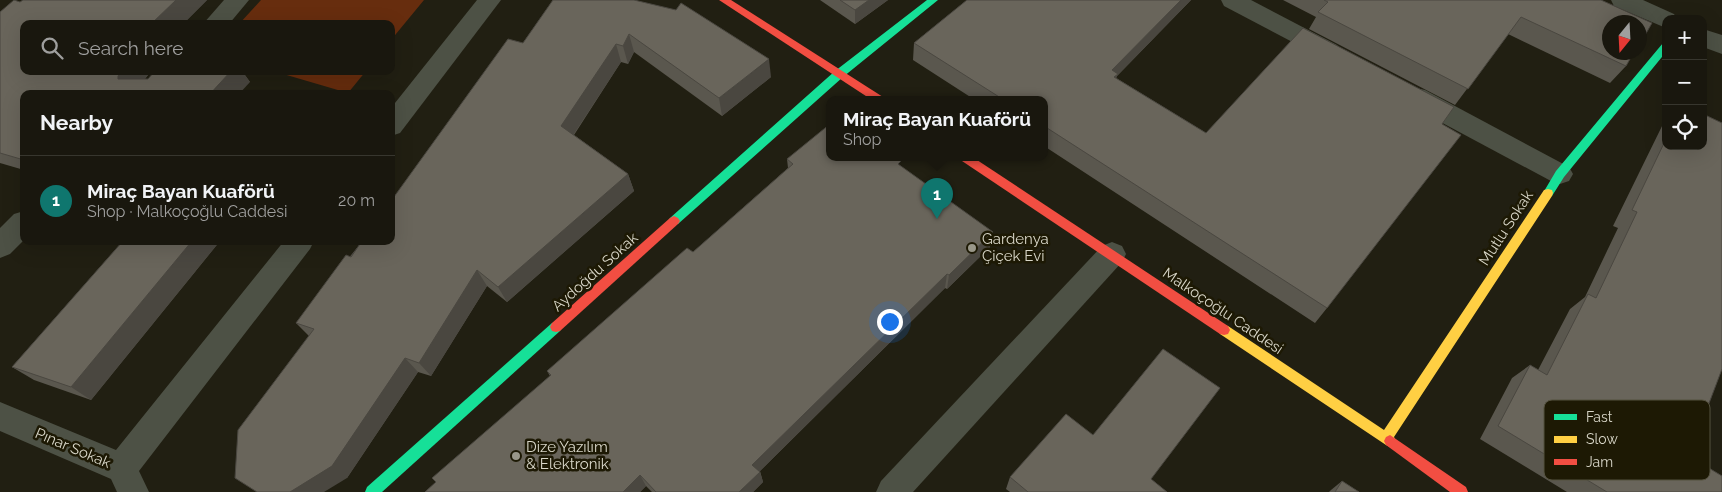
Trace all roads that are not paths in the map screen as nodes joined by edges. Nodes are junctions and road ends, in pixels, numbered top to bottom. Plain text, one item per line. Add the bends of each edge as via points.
1 (238, 0) edge
2 (490, 0) edge
3 (724, 0) edge
4 (933, 0) edge
5 (1232, 0) edge
6 (1622, 0) edge
7 (1662, 18) edge
8 (219, 20) edge
9 (1707, 39) edge
10 (1722, 45) edge
11 (1662, 50) edge
12 (1353, 64) edge
13 (839, 74) junction
14 (1396, 87) edge
15 (873, 96) edge
16 (395, 121) edge
17 (971, 161) edge
18 (1560, 174) junction
19 (20, 226) edge
20 (297, 245) edge
21 (0, 246) edge
22 (1112, 254) junction
23 (0, 416) edge
24 (1386, 438) junction
25 (127, 480) edge
26 (372, 492) edge
27 (892, 492) edge
28 (1461, 492) edge

1 - 8 street
2 - 16 street
3 - 13 street
4 - 13 street, Aydoğdu Sokak
5 - 12 street
6 - 7 street
9 - 10 street
11 - 18 street, Mutlu Sokak
13 - 15 street
13 - 26 street, Aydoğdu Sokak
14 - 18 street
17 - 22 street, Malkoçoğlu Caddesi
18 - 24 street, Mutlu Sokak
19 - 21 street
20 - 25 street
22 - 24 street, Malkoçoğlu Caddesi
22 - 27 street
23 - 25 street, Pınar Sokak
24 - 28 street, Malkoçoğlu Caddesi

